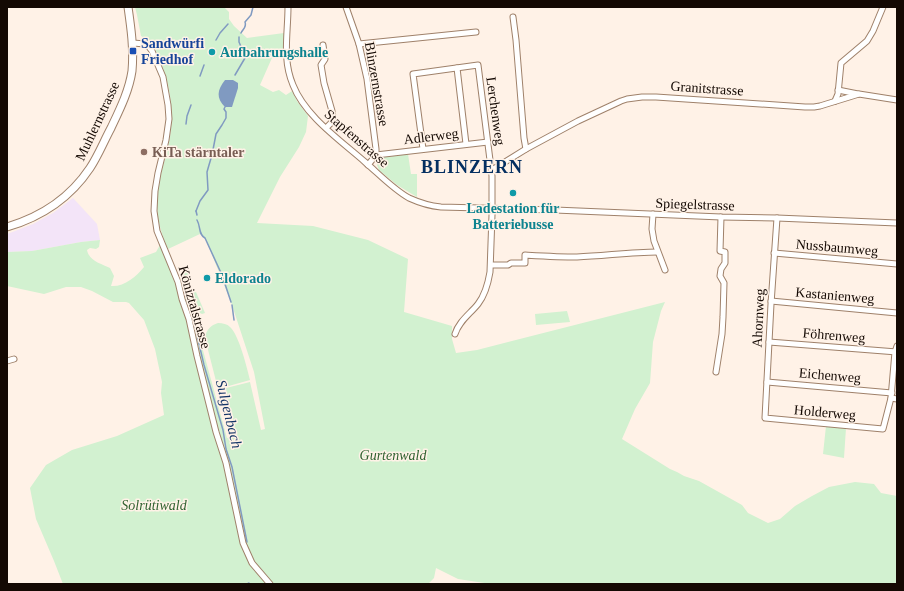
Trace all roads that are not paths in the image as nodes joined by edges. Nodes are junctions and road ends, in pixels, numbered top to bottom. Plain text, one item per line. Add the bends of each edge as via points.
1 (128, 7) edge
2 (288, 7) edge
3 (346, 7) edge
4 (883, 7) edge
5 (513, 17) dead end
6 (476, 32) dead end
7 (133, 43) junction
8 (358, 44) junction
9 (323, 45) dead end
10 (457, 68) junction
11 (838, 90) junction
12 (859, 94) junction
13 (897, 100) edge
14 (835, 102) junction
15 (326, 128) junction
16 (488, 142) junction
17 (466, 144) junction
18 (423, 149) junction
19 (526, 149) junction
20 (376, 155) junction
21 (368, 165) junction
22 (492, 170) junction
23 (492, 208) junction
24 (653, 214) junction
25 (721, 217) junction
26 (777, 218) junction
27 (897, 223) edge
28 (7, 227) edge
29 (657, 252) junction
30 (774, 253) junction
31 (897, 264) edge
32 (491, 265) junction
33 (665, 270) dead end
34 (771, 301) junction
35 (897, 313) edge
36 (455, 334) dead end
37 (769, 342) junction
38 (897, 346) edge
39 (896, 352) edge
40 (14, 359) dead end
41 (7, 360) edge
42 (716, 372) dead end
43 (767, 382) junction
44 (895, 382) edge
45 (891, 395) junction
46 (897, 399) edge
47 (765, 418) joint
48 (270, 584) edge

1 - 7 street, Muhlernstrasse
2 - 15 street, Stapfenstrasse via 286,58 291,80 305,107
3 - 8 street, Blinzernstrasse
4 - 11 street via 867,41 841,64
5 - 19 street
6 - 8 street
7 - 28 street, Muhlernstrasse via 132,70 127,90 90,168 72,190 51,207
7 - 48 street, Köniztalstrasse via 145,44 152,51 163,77 168,106 166,140 155,191 157,231 178,282 190,323 243,543 252,563
8 - 20 street, Blinzernstrasse via 367,79
9 - 15 street via 325,59 321,66 333,117
10 - 16 street, Lerchenweg via 478,65
10 - 17 street
10 - 18 street via 413,74
11 - 12 street
11 - 14 street
12 - 13 street, Granitstrasse
12 - 14 street, Granitstrasse
14 - 19 street, Granitstrasse via 805,107 656,97 628,99 578,121
15 - 21 street, Stapfenstrasse
16 - 17 street, Adlerweg
16 - 22 street, Lerchenweg
17 - 18 street, Adlerweg
18 - 20 street, Adlerweg
19 - 22 street, Granitstrasse
20 - 21 street
21 - 23 street, Stapfenstrasse via 402,193 422,204 435,207
22 - 23 street, Lerchenweg
23 - 24 street, Spiegelstrasse
23 - 32 street, Lerchenweg
24 - 25 street, Spiegelstrasse
24 - 29 street via 652,234
25 - 26 street, Spiegelstrasse
25 - 42 street via 720,251 725,252 725,263 720,276 724,283 723,317
26 - 27 street, Spiegelstrasse
26 - 30 street, Ahornweg
29 - 32 street via 578,257 525,255 525,263
29 - 33 street
30 - 31 street, Nussbaumweg
30 - 34 street, Ahornweg
32 - 36 street, Lerchenweg via 484,295 460,322
34 - 35 street, Kastanienweg
34 - 37 street, Ahornweg
37 - 39 street, Föhrenweg
37 - 43 street, Ahornweg
38 - 39 street
39 - 44 street
40 - 41 street
43 - 45 street, Eichenweg
43 - 47 street, Ahornweg
44 - 45 street
45 - 46 street, Eichenweg
45 - 47 street, Holderweg via 883,429

